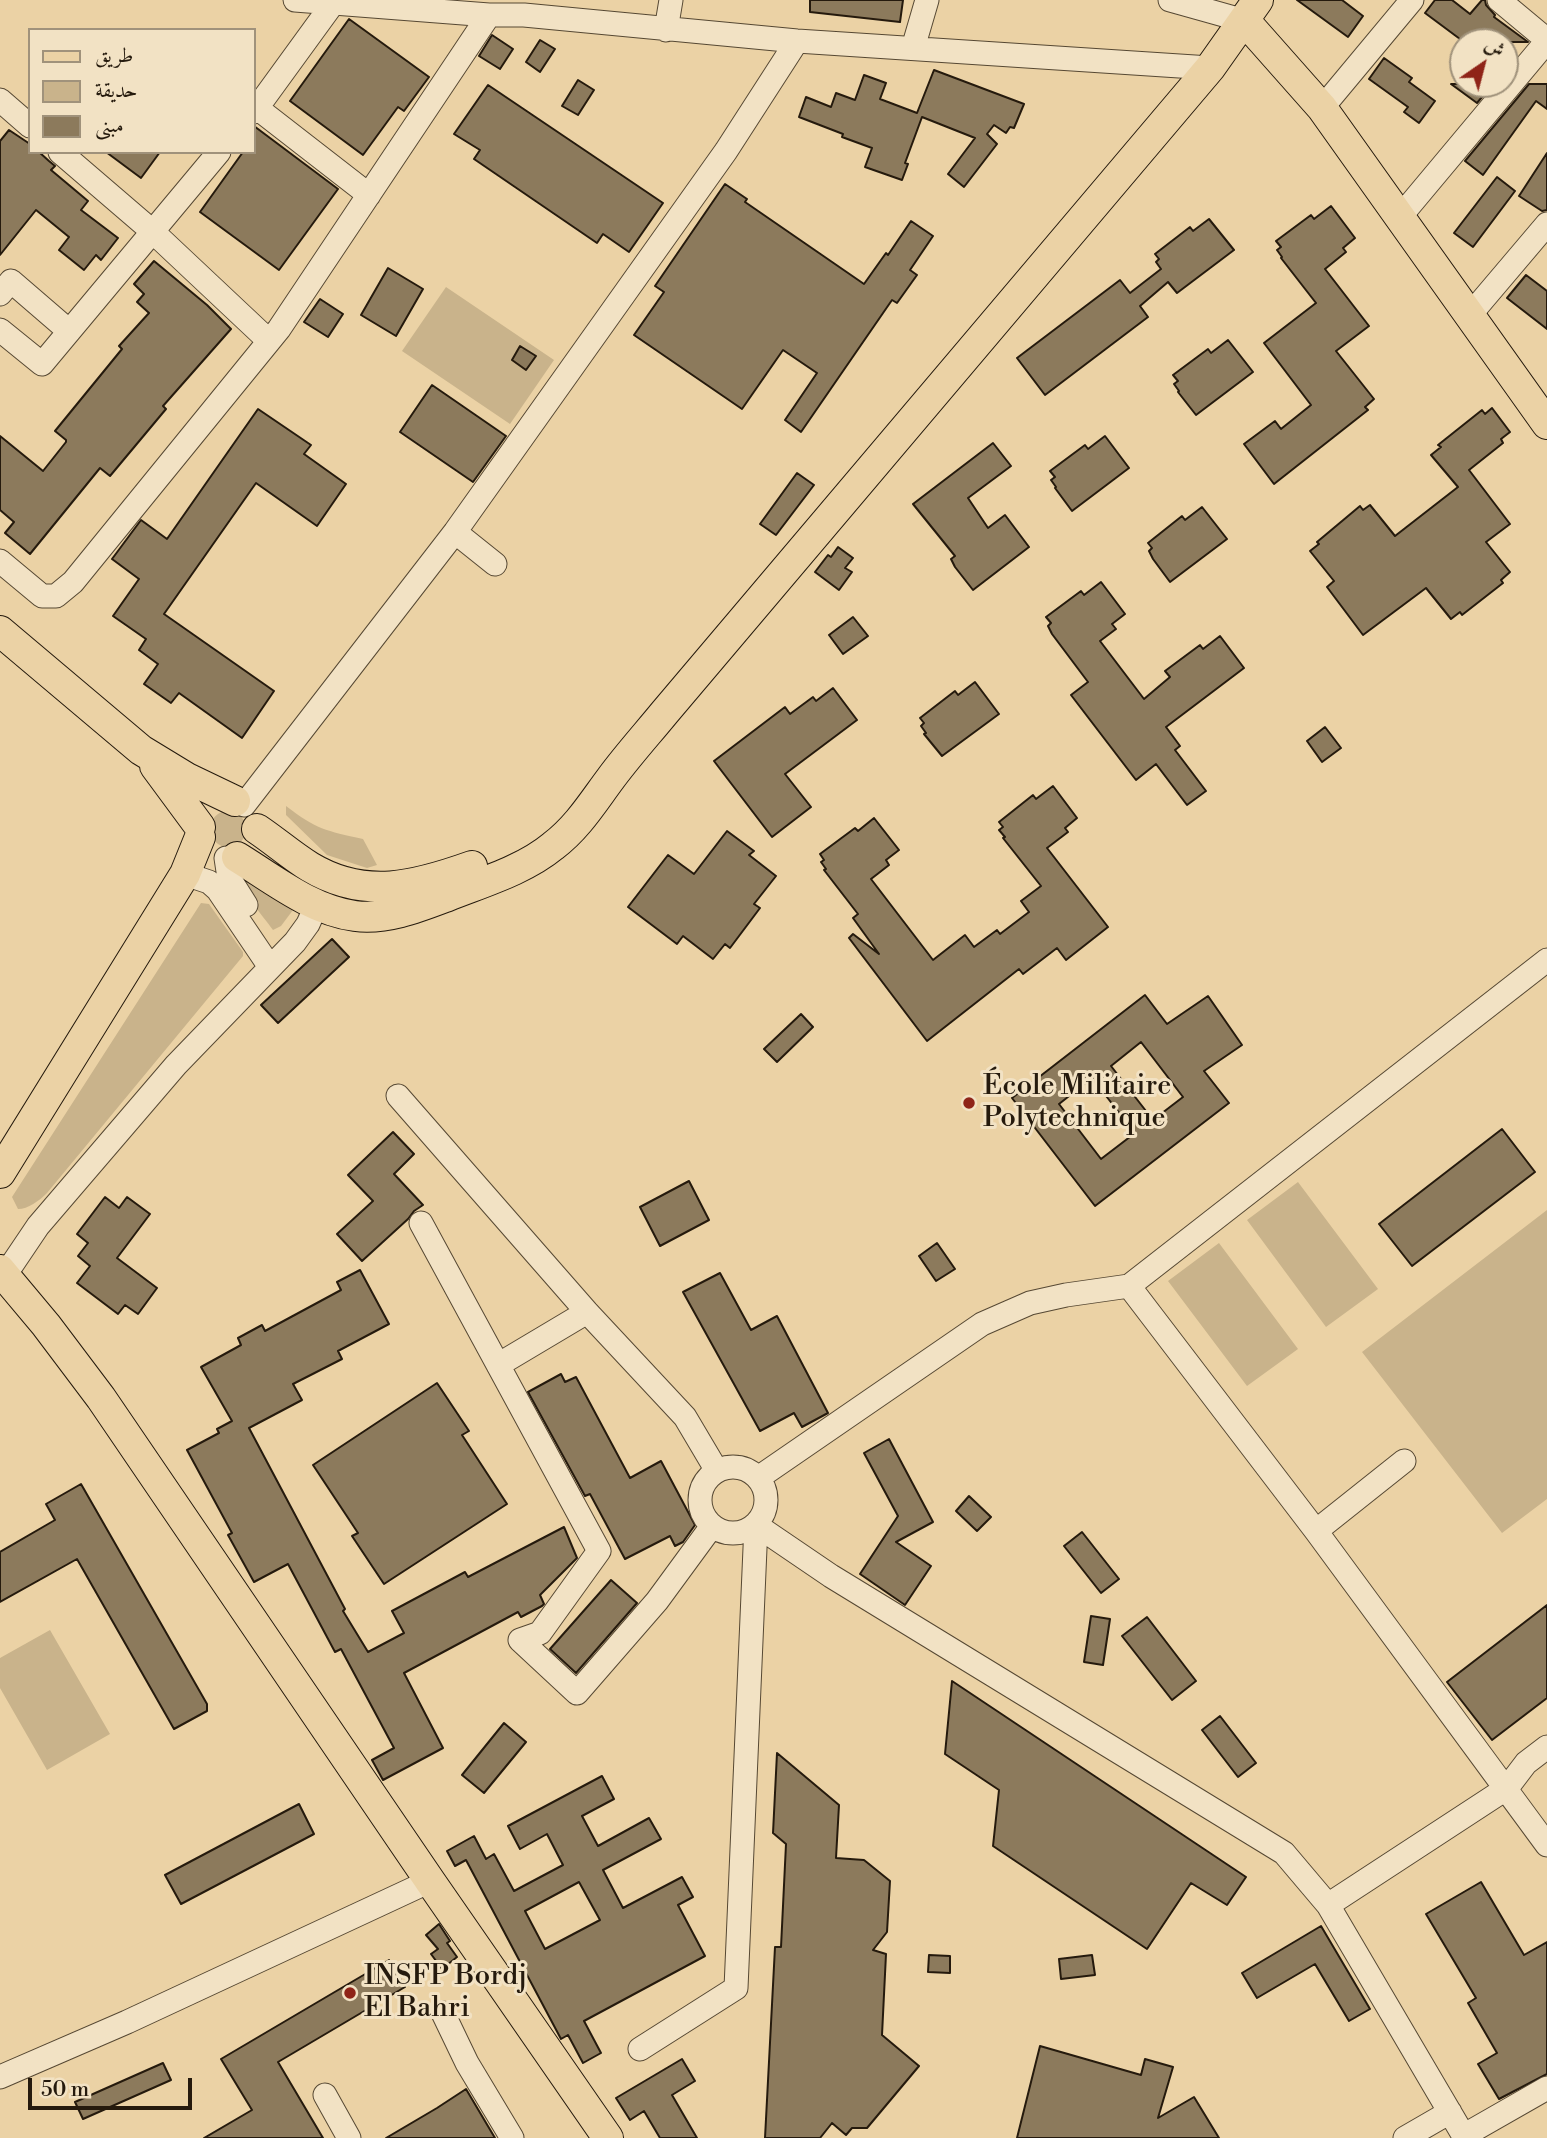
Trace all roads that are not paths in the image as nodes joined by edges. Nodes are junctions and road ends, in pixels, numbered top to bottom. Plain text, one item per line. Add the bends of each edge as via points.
1 (295, 0) edge
2 (671, 0) edge
3 (927, 0) edge
4 (1412, 0) edge
5 (1499, 0) edge
6 (334, 2) junction
7 (1184, 2) edge
8 (463, 6) edge
9 (525, 8) edge
10 (1252, 11) edge
11 (489, 15) junction
12 (666, 30) junction
13 (1547, 40) edge
14 (797, 41) junction
15 (913, 48) junction
16 (1210, 68) junction
17 (0, 100) edge
18 (1322, 108) junction
19 (256, 109) edge
20 (256, 111) edge
21 (28, 124) edge
22 (63, 154) edge
23 (217, 154) edge
24 (369, 194) junction
25 (1399, 218) junction
26 (1547, 224) edge
27 (152, 231) junction
28 (0, 294) edge
29 (1469, 316) junction
30 (0, 330) edge
31 (69, 331) junction
32 (269, 341) junction
33 (1547, 424) edge
34 (454, 532) junction
35 (0, 561) edge
36 (495, 564) dead end
37 (0, 631) edge
38 (141, 750) junction
39 (610, 780) junction
40 (246, 812) junction
41 (216, 847) junction
42 (185, 874) junction
43 (317, 904) junction
44 (1547, 960) edge
45 (275, 962) junction
46 (398, 1096) dead end
47 (0, 1173) edge
48 (421, 1223) dead end
49 (2, 1273) edge
50 (1129, 1286) junction
51 (587, 1312) junction
52 (498, 1365) junction
53 (1404, 1461) dead end
54 (717, 1471) junction
55 (758, 1478) junction
56 (756, 1525) junction
57 (712, 1526) junction
58 (1316, 1531) junction
59 (1547, 1747) edge
60 (1507, 1788) junction
61 (1547, 1844) edge
62 (430, 1881) junction
63 (1328, 1905) junction
64 (443, 2013) dead end
65 (640, 2049) dead end
66 (0, 2077) edge
67 (1547, 2088) edge
68 (326, 2095) dead end
69 (1450, 2112) junction
70 (1464, 2137) edge
71 (349, 2138) edge
72 (512, 2138) edge
73 (608, 2138) edge
74 (1405, 2138) edge

1 - 6 street
2 - 12 street
3 - 15 street
4 - 18 street
5 - 13 street
6 - 8 street
6 - 19 street
7 - 10 street
8 - 11 street
9 - 11 street
9 - 12 street
10 - 16 main road
10 - 18 main road
11 - 24 street
12 - 14 street
13 - 25 street
14 - 15 street
14 - 34 street via 726,151
15 - 16 street
16 - 39 main road
17 - 21 street
18 - 25 main road
20 - 24 street
22 - 27 street
23 - 27 street
24 - 32 street
25 - 29 main road
26 - 29 street
27 - 31 street
27 - 32 street
28 - 31 street via 11,281
29 - 33 main road
30 - 31 street via 42,364
32 - 35 street via 73,582 56,596 42,596
34 - 36 street
34 - 40 street
37 - 38 main road
38 - 40 main road
38 - 41 main road
39 - 40 main road via 586,794 542,835 517,849 411,885 356,885 331,878 309,867
39 - 43 main road via 588,812 552,848 503,874 404,912 356,916
40 - 41 main road via 252,846
40 - 41 main road via 225,800 202,818
41 - 42 main road
41 - 43 main road
41 - 45 street
42 - 45 street via 218,890
42 - 47 main road
43 - 45 street via 302,934
44 - 50 street
45 - 49 street via 135,1112
46 - 51 street
48 - 52 street
49 - 62 main road via 101,1398
50 - 55 street via 1030,1303 982,1324
50 - 58 street
51 - 52 street
51 - 54 street via 684,1417
52 - 57 street via 599,1551 540,1633 520,1640 577,1693 657,1601
53 - 58 street
54 - 55 street via 739,1467
54 - 57 street via 708,1477 700,1497 704,1517
55 - 56 street via 766,1502
56 - 57 street via 731,1534
56 - 63 street via 831,1576 1284,1853
56 - 65 street via 736,1988
58 - 60 street
59 - 60 street via 1526,1763
60 - 61 street
60 - 63 street
62 - 66 street
62 - 73 main road
63 - 69 street
64 - 72 street
67 - 70 street
68 - 71 street
69 - 70 street
69 - 74 street

